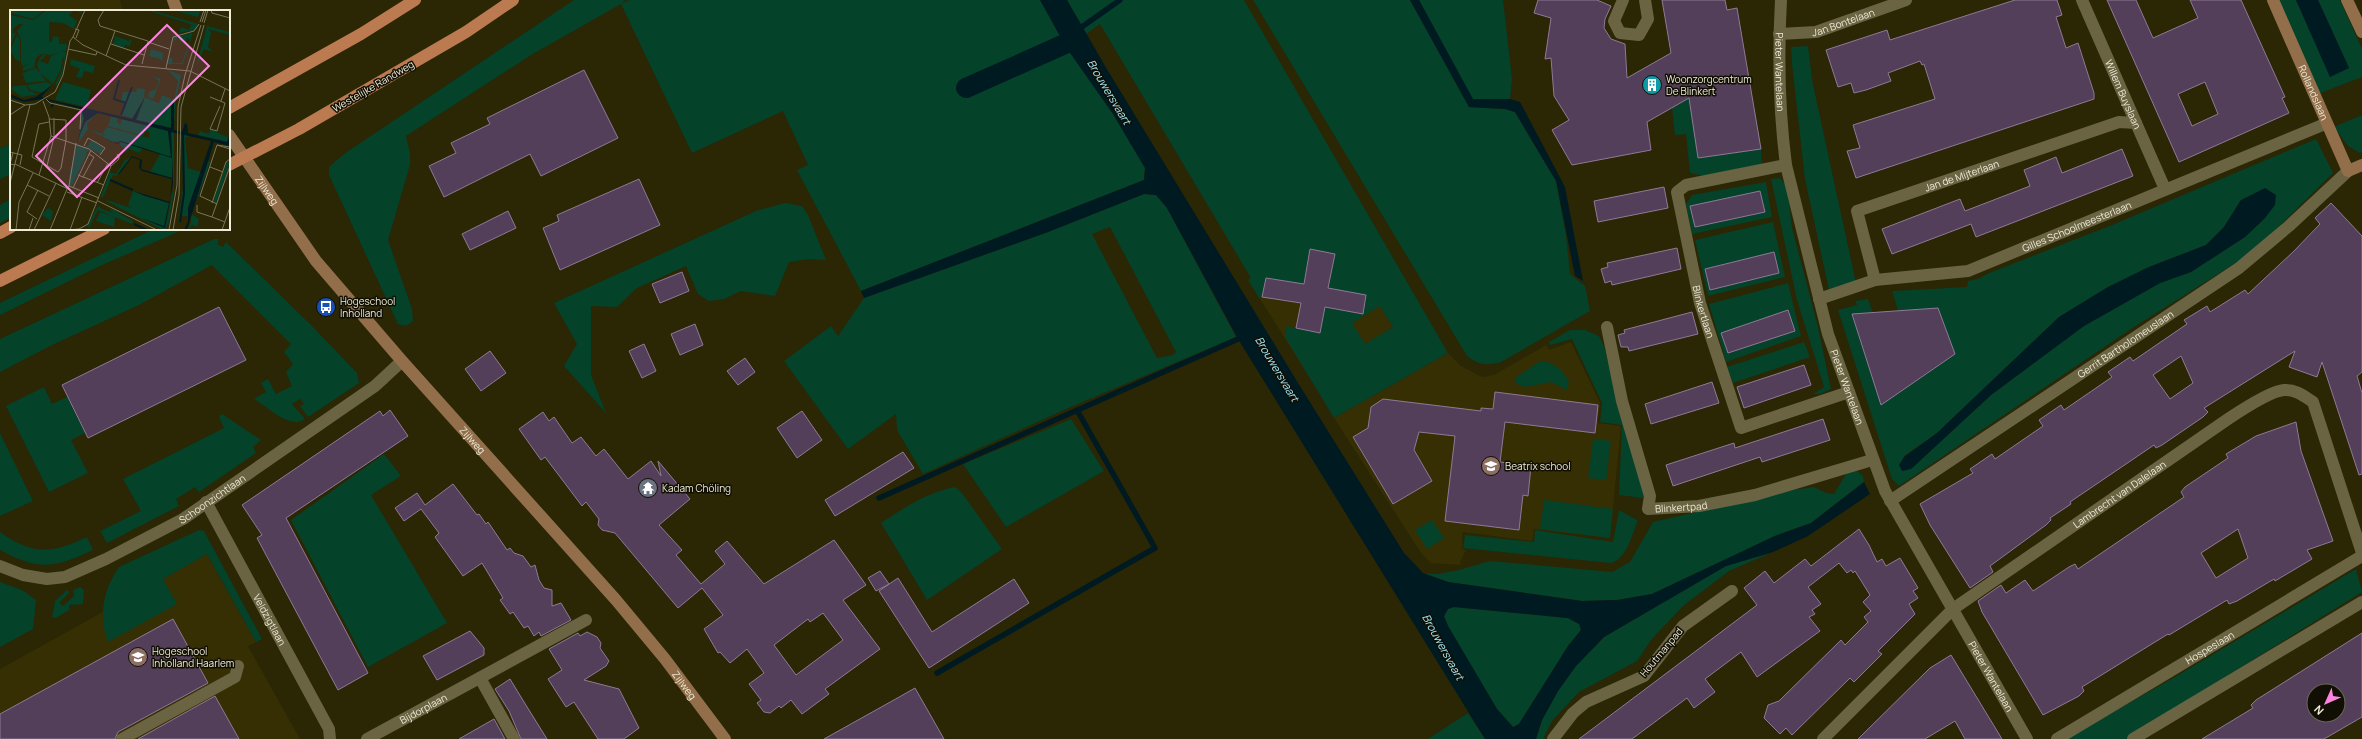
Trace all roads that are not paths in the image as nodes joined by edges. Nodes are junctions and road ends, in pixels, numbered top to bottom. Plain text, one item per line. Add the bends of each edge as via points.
1 (173, 0) edge
2 (415, 0) edge
3 (513, 0) edge
4 (1623, 0) edge
5 (1645, 0) edge
6 (1781, 0) edge
7 (1906, 0) edge
8 (2082, 0) edge
9 (2273, 0) edge
10 (2347, 0) edge
11 (177, 10) edge
12 (2362, 32) edge
13 (1779, 34) junction
14 (230, 107) edge
15 (2136, 123) junction
16 (2325, 124) junction
17 (230, 137) edge
18 (243, 157) junction
19 (230, 164) edge
20 (1786, 164) junction
21 (2362, 166) edge
22 (2348, 171) junction
23 (2165, 189) junction
24 (10, 228) edge
25 (102, 230) edge
26 (0, 233) edge
27 (1875, 280) junction
28 (0, 281) edge
29 (1819, 300) junction
30 (1607, 327) dead end
31 (402, 361) junction
32 (1849, 392) junction
33 (1872, 460) junction
34 (1890, 501) junction
35 (206, 502) junction
36 (2362, 554) edge
37 (0, 566) edge
38 (1732, 591) dead end
39 (2362, 602) edge
40 (1953, 609) junction
41 (586, 620) dead end
42 (238, 666) dead end
43 (480, 678) junction
44 (122, 739) edge
45 (330, 739) edge
46 (367, 739) edge
47 (514, 739) edge
48 (725, 739) edge
49 (1553, 739) edge
50 (1824, 739) edge
51 (2027, 739) edge
52 (2057, 739) edge
53 (2134, 739) edge

1 - 11 main road
2 - 14 main road via 361,34
3 - 18 main road, Westelijke Randweg via 466,32 299,129
4 - 5 street via 1614,21 1620,33 1639,35 1648,19
6 - 13 street, Pieter Wantelaan
7 - 13 street, Jan Bontelaan via 1816,32
8 - 15 street, Willem Buyslaan
9 - 16 main road, Rollandslaan
10 - 12 main road
13 - 20 street, Pieter Wantelaan
15 - 23 street, Willem Buyslaan
15 - 27 street, Jan de Mijterlaan via 2119,122 1857,211
16 - 22 main road, Rollandslaan
16 - 23 street, Gilles Schoolmeesterlaan
17 - 18 main road, Zijlweg
18 - 19 main road, Westelijke Randweg
18 - 31 main road, Zijlweg via 316,261
20 - 29 street, Pieter Wantelaan
20 - 32 street, Blinkertlaan via 1686,185 1677,192 1700,303 1741,428
21 - 22 main road
22 - 34 street, Gerrit Bartholomeuslaan via 2290,226 2239,268
23 - 27 street, Gilles Schoolmeesterlaan via 1968,271
24 - 26 main road
25 - 28 main road
27 - 29 street, Gilles Schoolmeesterlaan
29 - 32 street, Pieter Wantelaan
30 - 33 street, Blinkertpad via 1622,401 1650,496 1648,509 1699,506 1755,496
31 - 35 street, Schoonzichtlaan via 375,386
31 - 48 main road, Zijlweg via 616,600 665,659
32 - 33 street, Pieter Wantelaan
33 - 34 street, Pieter Wantelaan
34 - 40 street, Pieter Wantelaan
35 - 37 street, Schoonzichtlaan via 183,519 65,577 47,579 22,576
35 - 45 street, Veldzigtlaan via 329,729
36 - 40 street, Lambrecht van Dalelaan via 2313,402 2299,393 2284,390 2252,404 2228,419
36 - 52 street, Hospeslaan
38 - 49 street, Houtmanpad via 1683,626 1644,676 1586,702 1573,713
39 - 53 street
40 - 50 street, Lambrecht van Dalelaan
40 - 51 street, Pieter Wantelaan
41 - 43 street, Bijdorplaan
42 - 44 street via 235,677
43 - 46 street, Bijdorplaan
43 - 47 street

